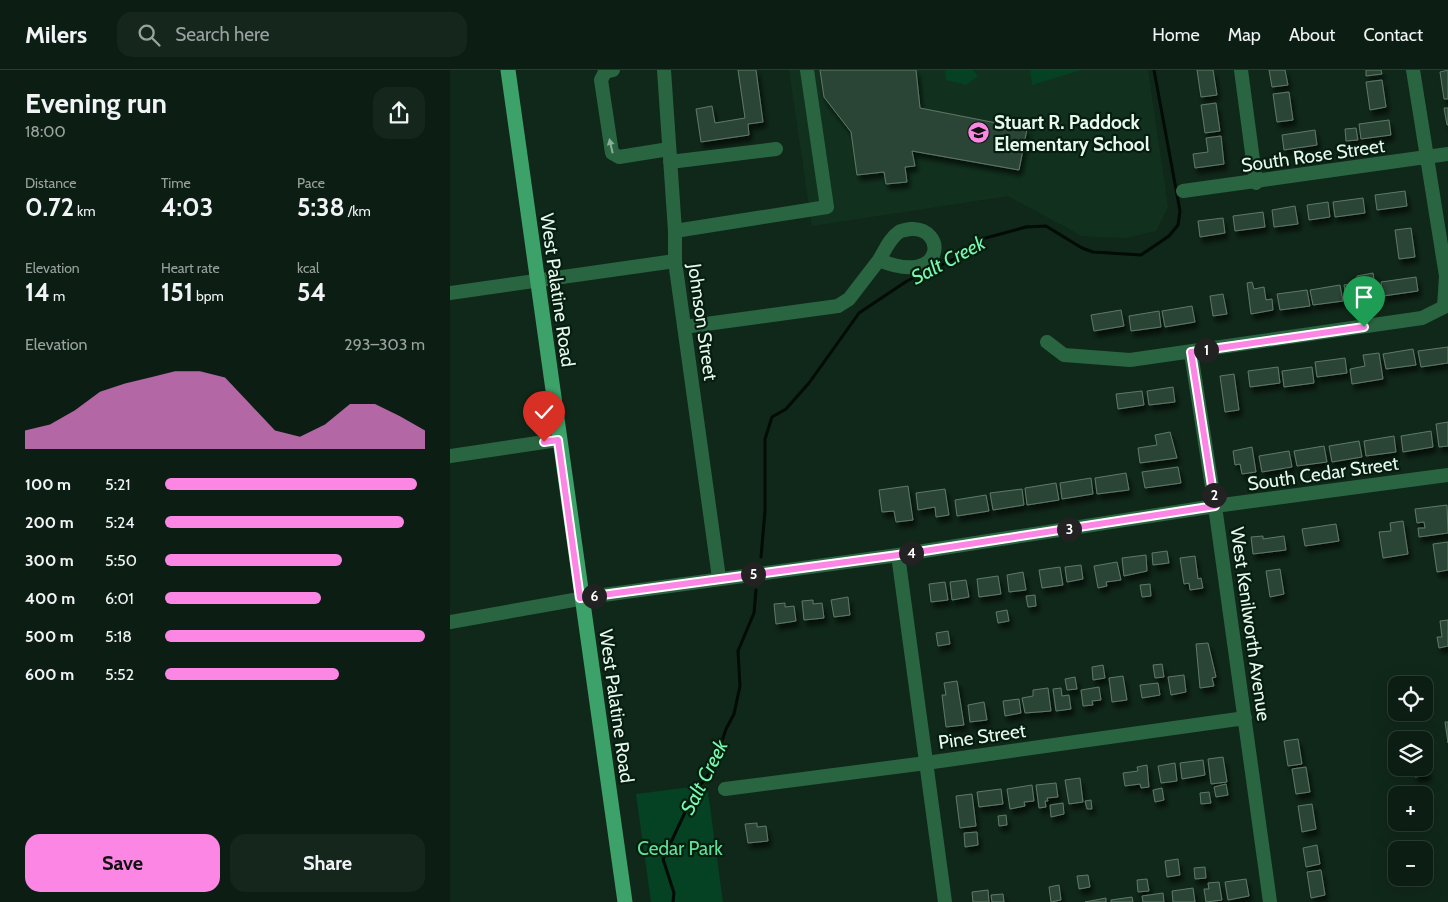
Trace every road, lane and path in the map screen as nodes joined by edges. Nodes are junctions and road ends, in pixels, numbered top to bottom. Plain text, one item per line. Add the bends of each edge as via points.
1 (508, 70) edge
2 (613, 70) edge
3 (664, 70) edge
4 (807, 70) edge
5 (1241, 70) edge
6 (1413, 70) edge
7 (776, 149) dead end
8 (1448, 154) edge
9 (670, 156) junction
10 (1427, 158) junction
11 (1256, 182) junction
12 (1183, 191) dead end
13 (675, 231) junction
14 (879, 260) dead end
15 (675, 261) junction
16 (537, 280) junction
17 (450, 293) edge
18 (684, 327) junction
19 (1047, 342) dead end
20 (1191, 352) junction
21 (558, 440) junction
22 (450, 456) edge
23 (1448, 475) edge
24 (1215, 506) junction
25 (898, 555) junction
26 (719, 578) junction
27 (580, 598) junction
28 (450, 622) edge
29 (1245, 718) junction
30 (926, 763) junction
31 (725, 789) dead end
32 (625, 902) edge
33 (945, 902) edge
34 (1270, 902) edge

1 - 16 main road, West Palatine Road
9 -> 2 street via 619,157 612,153 601,80 605,72
3 - 9 street, Johnson Street
4 - 13 street via 827,207
5 - 11 street
6 - 10 street
7 - 9 street
8 - 10 street, South Rose Street
9 - 13 street, Johnson Street
10 - 11 street, South Rose Street
10 - 20 street via 1446,276 1444,306 1422,318
11 - 12 street, South Rose Street
13 - 15 street, Johnson Street
14 - 18 street via 849,300 838,306
15 - 16 street
15 - 18 street, Johnson Street
16 - 17 street
16 - 21 main road, West Palatine Road
18 - 26 street, Johnson Street
19 - 20 street via 1064,355 1130,360
20 - 24 street, West Kenilworth Avenue
21 - 22 street
21 - 27 main road, West Palatine Road
23 - 24 street, South Cedar Street
24 - 25 street, South Cedar Street
24 - 29 street, West Kenilworth Avenue
25 - 26 street, South Cedar Street
25 - 30 street
26 - 27 street, South Cedar Street
27 - 28 street, South Cedar Street
27 - 32 main road, West Palatine Road
29 - 30 street, Pine Street
29 - 34 street, West Kenilworth Avenue
30 - 31 street, Pine Street
30 - 33 street

